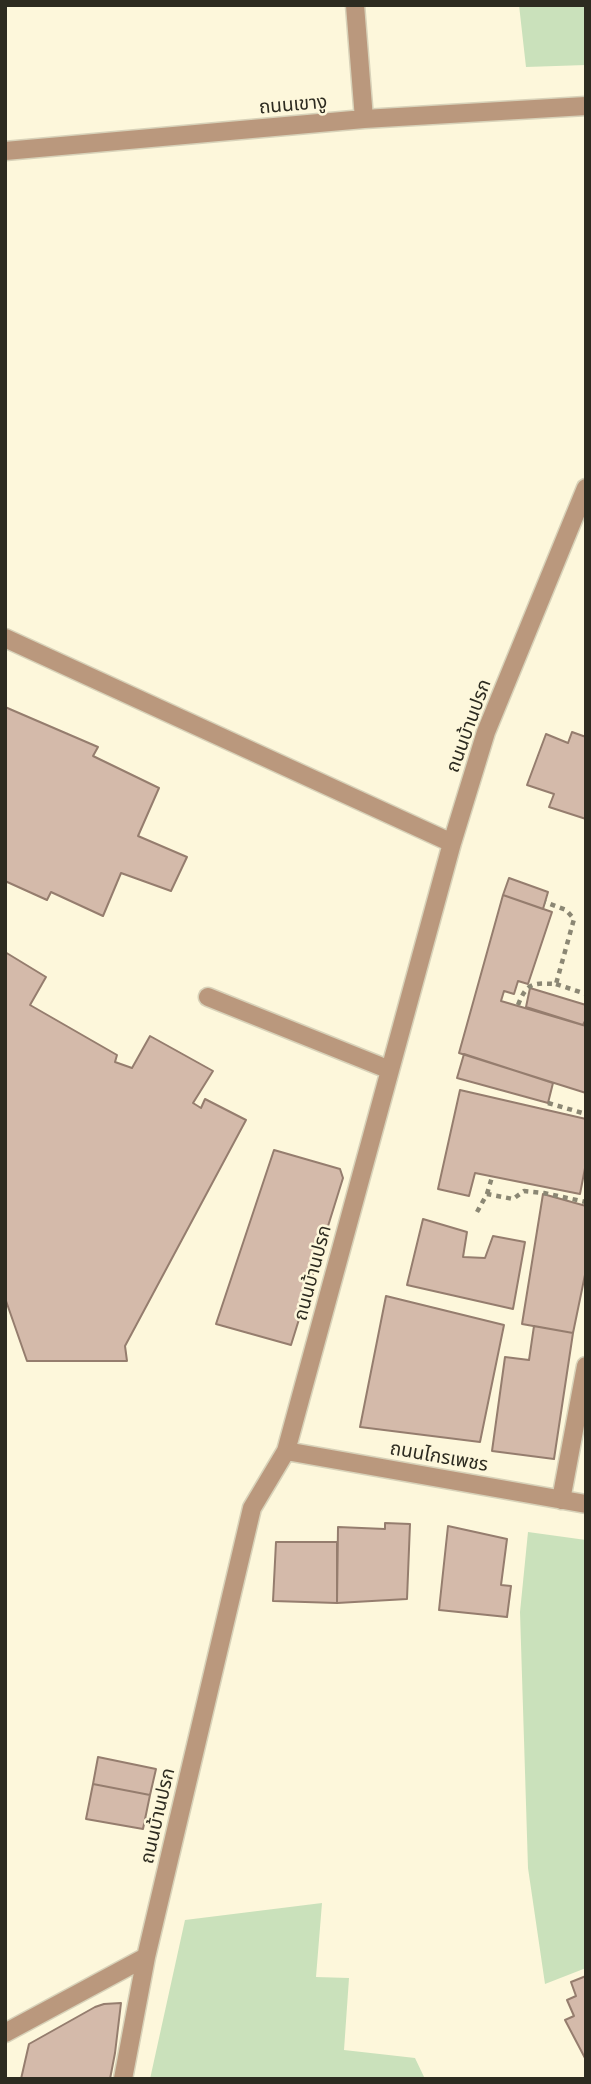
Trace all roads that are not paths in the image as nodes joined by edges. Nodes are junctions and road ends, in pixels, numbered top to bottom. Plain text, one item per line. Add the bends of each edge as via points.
1 (355, 5) edge
2 (586, 106) edge
3 (364, 119) junction
4 (5, 151) edge
5 (586, 488) edge
6 (5, 638) edge
7 (452, 843) junction
8 (208, 997) dead end
9 (390, 1070) junction
10 (586, 1366) edge
11 (286, 1451) junction
12 (561, 1500) junction
13 (586, 1504) edge
14 (146, 1957) junction
15 (5, 2033) edge
16 (122, 2079) edge

1 - 3 street
2 - 3 street, ถนนเขางู
3 - 4 street, ถนนเขางู
5 - 7 street, ถนนบ้านปรก via 486,732
6 - 7 street
7 - 9 street, ถนนบ้านปรก
8 - 9 street
9 - 11 street, ถนนบ้านปรก
10 - 12 street
11 - 12 street, ถนนไกรเพชร
11 - 14 street, ถนนบ้านปรก via 252,1508
12 - 13 street, ถนนไกรเพชร
14 - 15 street
14 - 16 street, ถนนบ้านปรก

